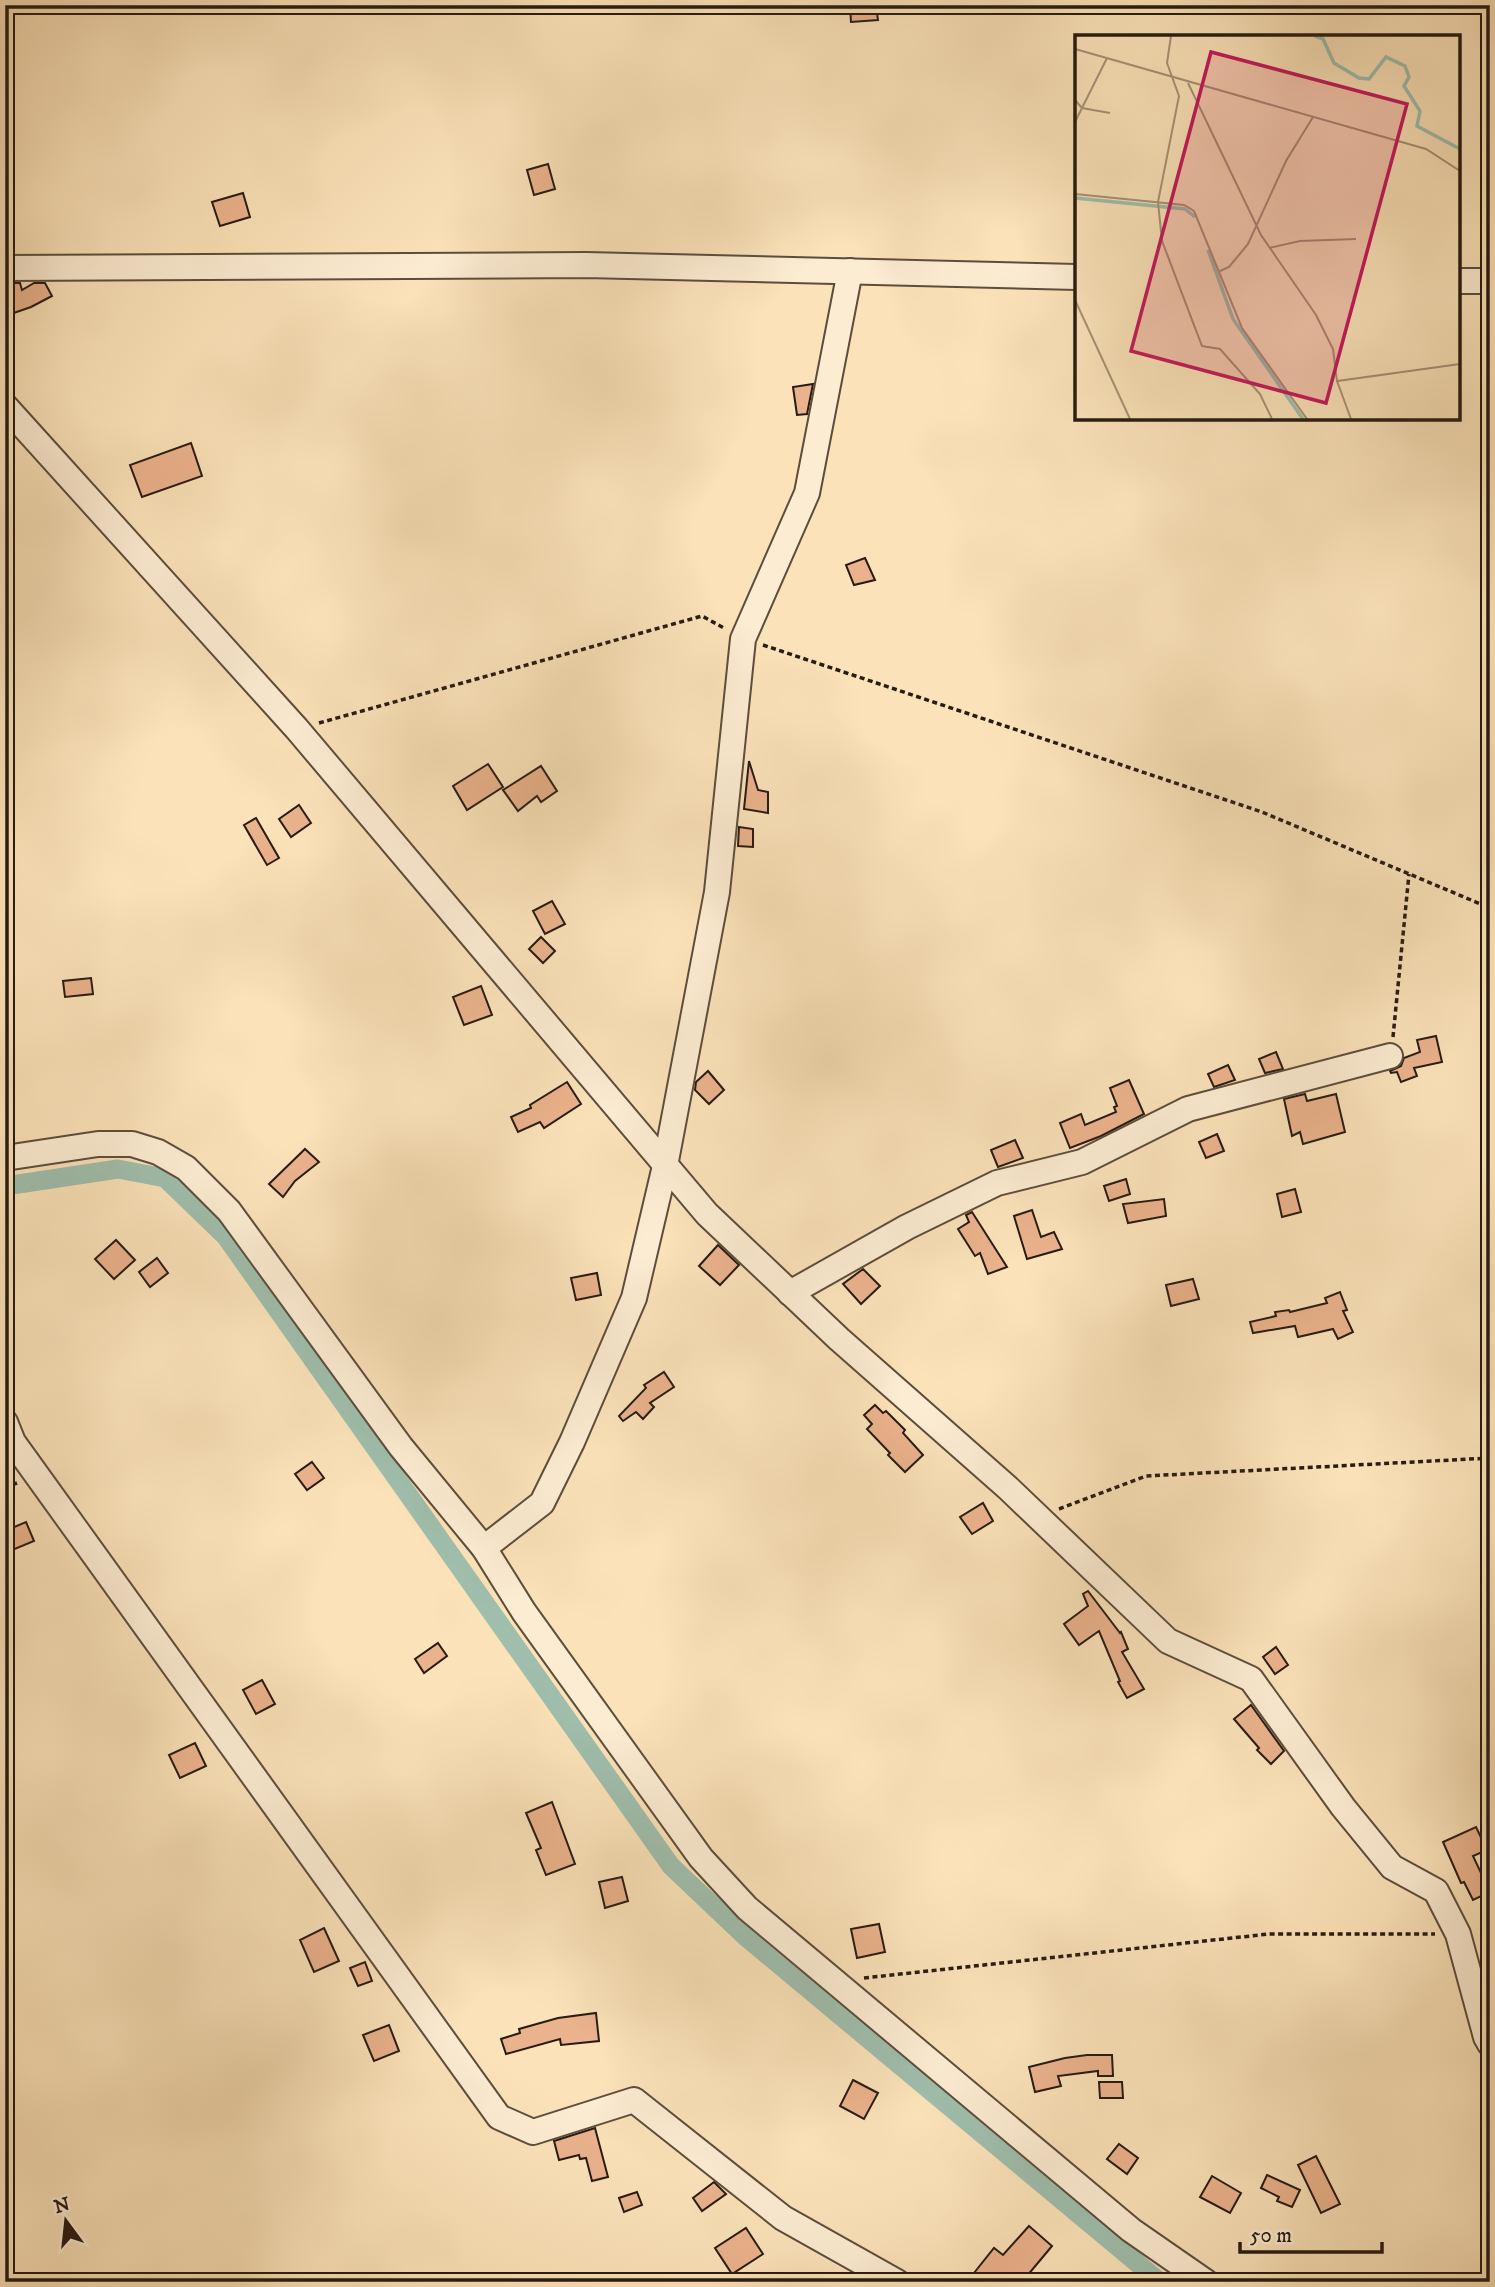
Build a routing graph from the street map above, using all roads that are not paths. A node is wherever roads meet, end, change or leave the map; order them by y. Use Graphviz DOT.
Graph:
graph roads {
  1 [pos="5,268"];
  2 [pos="850,271"];
  3 [pos="1075,277"];
  4 [pos="1460,281"];
  5 [pos="1490,281"];
  6 [pos="5,406"];
  7 [pos="1390,1056"];
  8 [pos="5,1158"];
  9 [pos="665,1166"];
  10 [pos="790,1293"];
  11 [pos="5,1422"];
  12 [pos="484,1548"];
  13 [pos="1490,2044"];
  14 [pos="897,2282"];
  15 [pos="1206,2282"];
  1 -- 2 [label="street"];
  2 -- 3 [label="street"];
  2 -- 9 [label="street"];
  4 -- 5 [label="street"];
  6 -- 9 [label="street"];
  7 -- 10 [label="street"];
  8 -- 12 [label="street"];
  9 -- 10 [label="street"];
  9 -- 12 [label="street"];
  10 -- 13 [label="street"];
  11 -- 14 [label="street"];
  12 -- 15 [label="street"];
}
